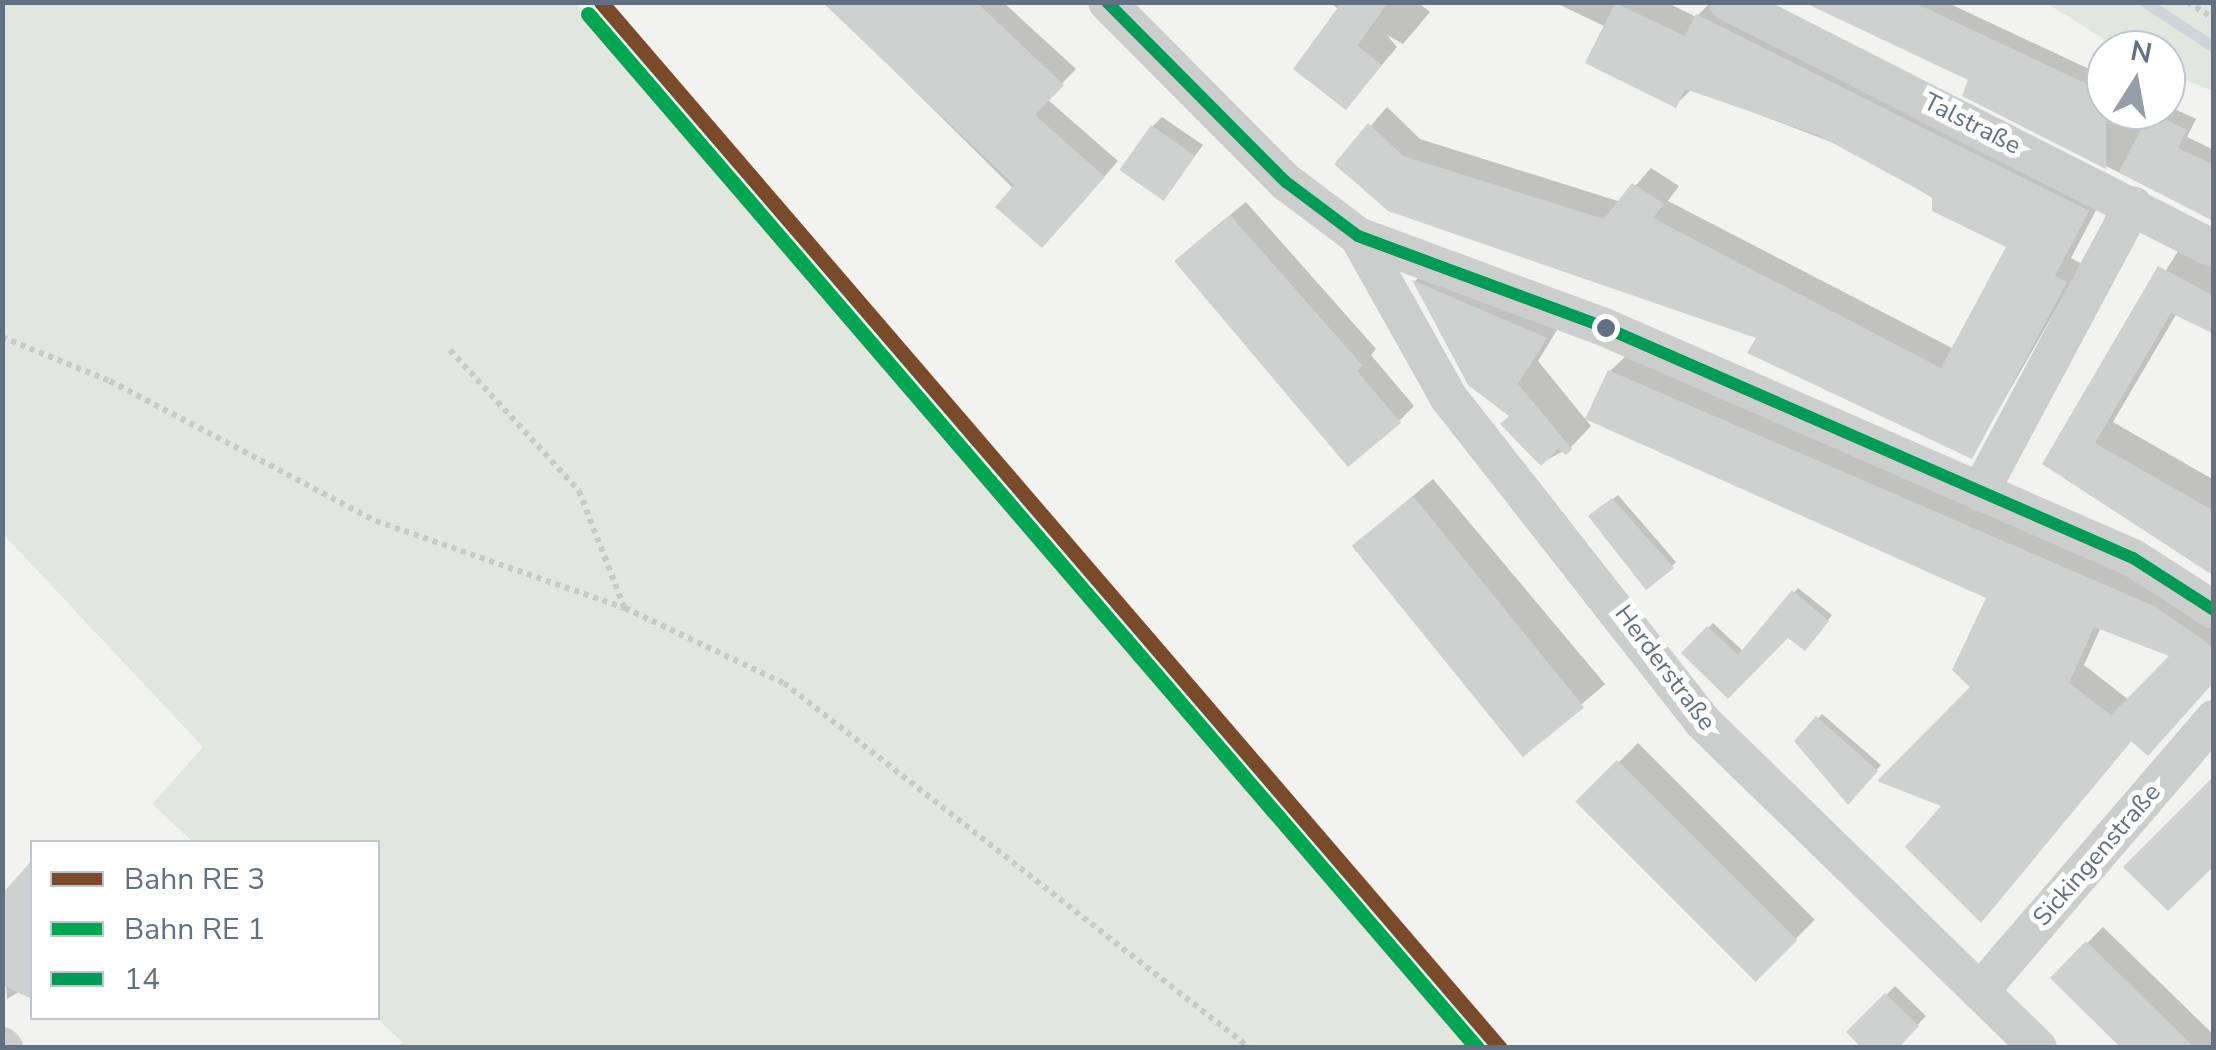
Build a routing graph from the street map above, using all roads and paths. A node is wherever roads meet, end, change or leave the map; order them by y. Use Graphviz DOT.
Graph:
graph roads {
  1 [pos="1107,2"];
  2 [pos="1728,2"];
  3 [pos="2187,2"];
  4 [pos="2214,18"];
  5 [pos="2133,206"];
  6 [pos="1358,236"];
  7 [pos="2214,249"];
  8 [pos="2,336"];
  9 [pos="450,350"];
  10 [pos="1980,492"];
  11 [pos="625,608"];
  12 [pos="2214,610"];
  13 [pos="2214,720"];
  14 [pos="1980,991"];
  15 [pos="1250,1048"];
  16 [pos="2038,1048"];
  1 -- 6 [label="street"];
  2 -- 5 [label="street, Talstraße"];
  3 -- 4 [label="path"];
  5 -- 7 [label="street, Talstraße"];
  5 -- 10 [label="street"];
  6 -- 10 [label="street"];
  6 -- 14 [label="street, Herderstraße"];
  8 -- 11 [label="path"];
  9 -- 11 [label="path"];
  10 -- 12 [label="street"];
  11 -- 15 [label="path"];
  13 -- 14 [label="street, Sickingenstraße"];
  14 -- 16 [label="street, Herderstraße"];
}
